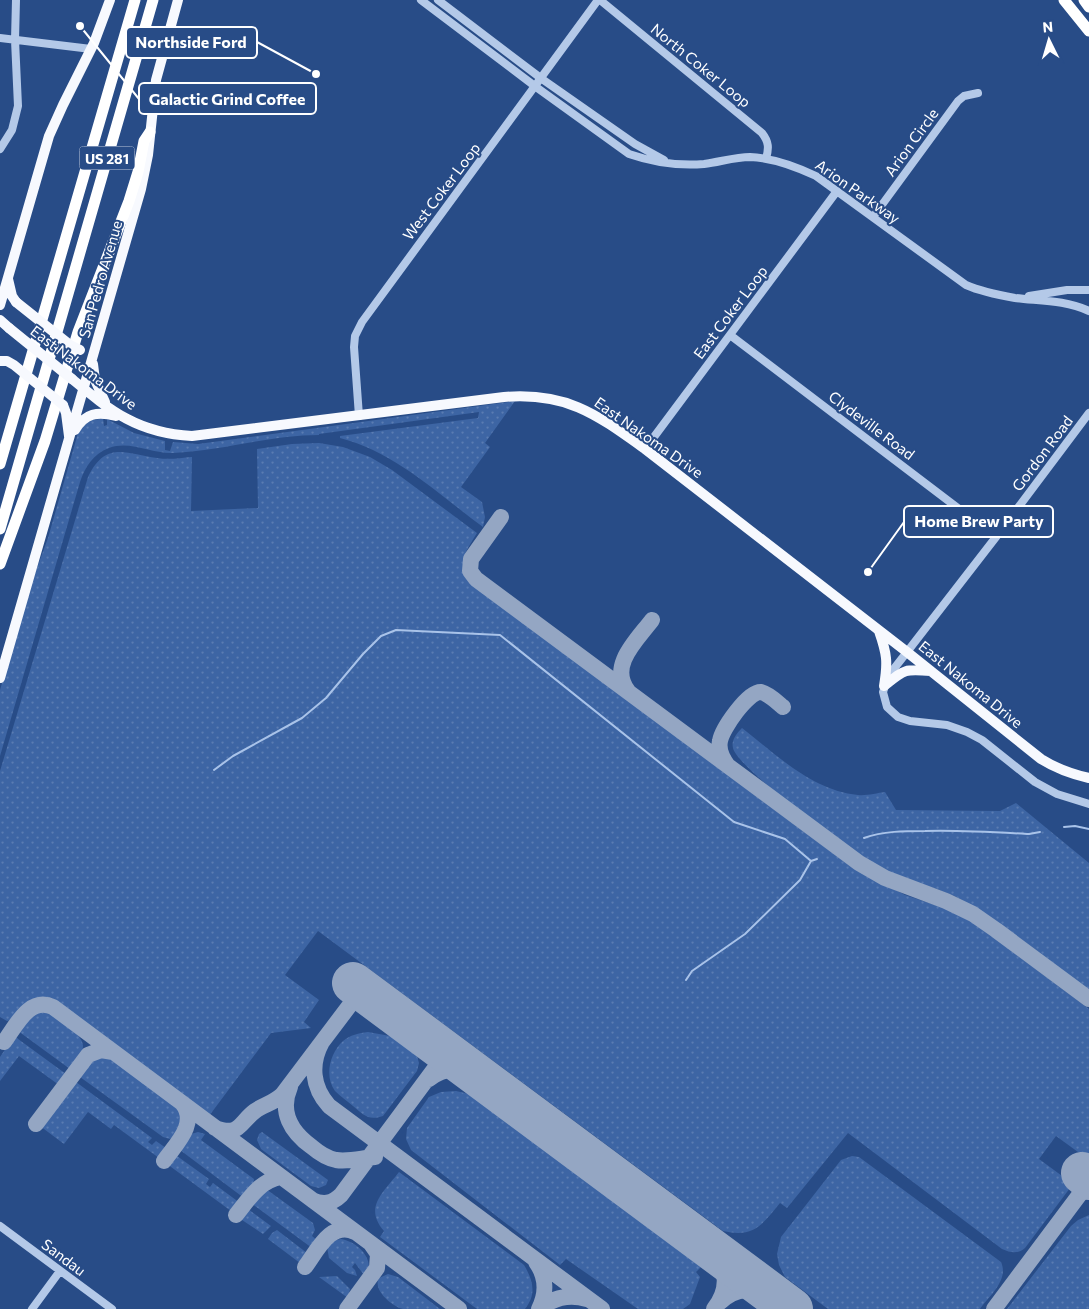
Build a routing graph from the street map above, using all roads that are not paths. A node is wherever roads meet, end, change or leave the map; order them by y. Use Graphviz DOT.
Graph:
graph roads {
  1 [pos="16,0"];
  2 [pos="110,0"];
  3 [pos="134,0"];
  4 [pos="153,0"];
  5 [pos="178,0"];
  6 [pos="423,0"];
  7 [pos="438,0"];
  8 [pos="599,0"];
  9 [pos="1064,0"];
  10 [pos="1084,0"];
  11 [pos="1089,6"];
  12 [pos="1089,31"];
  13 [pos="0,38"];
  14 [pos="15,40"];
  15 [pos="91,49"];
  16 [pos="542,79"];
  17 [pos="536,87"];
  18 [pos="978,93"];
  19 [pos="150,132"];
  20 [pos="0,149"];
  21 [pos="766,158"];
  22 [pos="668,162"];
  23 [pos="837,190"];
  24 [pos="873,217"];
  25 [pos="8,278"];
  26 [pos="0,288"];
  27 [pos="1089,290"];
  28 [pos="1017,298"];
  29 [pos="0,305"];
  30 [pos="1089,311"];
  31 [pos="0,320"];
  32 [pos="730,334"];
  33 [pos="98,340"];
  34 [pos="93,358"];
  35 [pos="0,360"];
  36 [pos="84,389"];
  37 [pos="108,408"];
  38 [pos="1089,413"];
  39 [pos="359,416"];
  40 [pos="123,417"];
  41 [pos="70,439"];
  42 [pos="645,449"];
  43 [pos="0,464"];
  44 [pos="0,529"];
  45 [pos="996,537"];
  46 [pos="0,564"];
  47 [pos="879,630"];
  48 [pos="906,652"];
  49 [pos="931,671"];
  50 [pos="0,678"];
  51 [pos="884,686"];
  52 [pos="1089,778"];
  53 [pos="1089,804"];
  54 [pos="0,1226"];
  55 [pos="60,1271"];
  56 [pos="32,1309"];
  57 [pos="112,1309"];
  1 -- 14 [label="street"];
  2 -- 15 [label="main road"];
  3 -- 43 [label="highway, US 281"];
  4 -- 44 [label="highway, US 281"];
  5 -- 19 [label="main road, San Pedro Avenue"];
  6 -- 17 [label="street, Arion Parkway"];
  7 -- 16 [label="street, Arion Parkway"];
  8 -- 16 [label="street, West Coker Loop"];
  8 -- 21 [label="street, North Coker Loop"];
  9 -- 12 [label="highway"];
  10 -- 11 [label="highway"];
  13 -- 14 [label="street"];
  14 -- 15 [label="street"];
  14 -- 20 [label="street"];
  15 -- 25 [label="main road"];
  16 -- 17 [label="street, West Coker Loop"];
  16 -- 22 [label="street, Arion Parkway"];
  17 -- 22 [label="street, Arion Parkway"];
  17 -- 39 [label="street, West Coker Loop"];
  18 -- 24 [label="street, Arion Circle"];
  19 -- 33 [label="main road, San Pedro Avenue"];
  19 -- 46 [label="highway"];
  21 -- 22 [label="street, Arion Parkway"];
  21 -- 23 [label="street, Arion Parkway"];
  23 -- 24 [label="street, Arion Parkway"];
  23 -- 32 [label="street, East Coker Loop"];
  24 -- 28 [label="street, Arion Parkway"];
  25 -- 26 [label="main road"];
  25 -- 29 [label="main road"];
  25 -- 33 [label="main road, bridge"];
  27 -- 28 [label="street, Arion Parkway"];
  28 -- 30 [label="street, Arion Parkway"];
  31 -- 36 [label="main road, East Nakoma Drive, bridge"];
  32 -- 42 [label="street, East Coker Loop"];
  32 -- 45 [label="street, Clydeville Road"];
  33 -- 34 [label="main road, San Pedro Avenue"];
  34 -- 36 [label="main road, San Pedro Avenue"];
  34 -- 37 [label="main road"];
  35 -- 41 [label="main road, bridge"];
  36 -- 37 [label="main road, East Nakoma Drive"];
  36 -- 41 [label="main road, San Pedro Avenue"];
  37 -- 40 [label="main road, East Nakoma Drive"];
  38 -- 45 [label="street, Gordon Road"];
  39 -- 40 [label="main road, East Nakoma Drive"];
  39 -- 42 [label="main road, East Nakoma Drive"];
  40 -- 41 [label="main road"];
  41 -- 50 [label="main road, San Pedro Avenue"];
  42 -- 47 [label="main road, East Nakoma Drive"];
  45 -- 48 [label="street, Gordon Road"];
  47 -- 48 [label="main road, East Nakoma Drive"];
  47 -- 51 [label="main road"];
  48 -- 49 [label="main road, East Nakoma Drive"];
  48 -- 51 [label="street, Gordon Road"];
  49 -- 51 [label="main road"];
  49 -- 52 [label="main road, East Nakoma Drive"];
  51 -- 53 [label="street"];
  54 -- 55 [label="street, Sandau"];
  55 -- 56 [label="street"];
  55 -- 57 [label="street, Sandau"];
}
